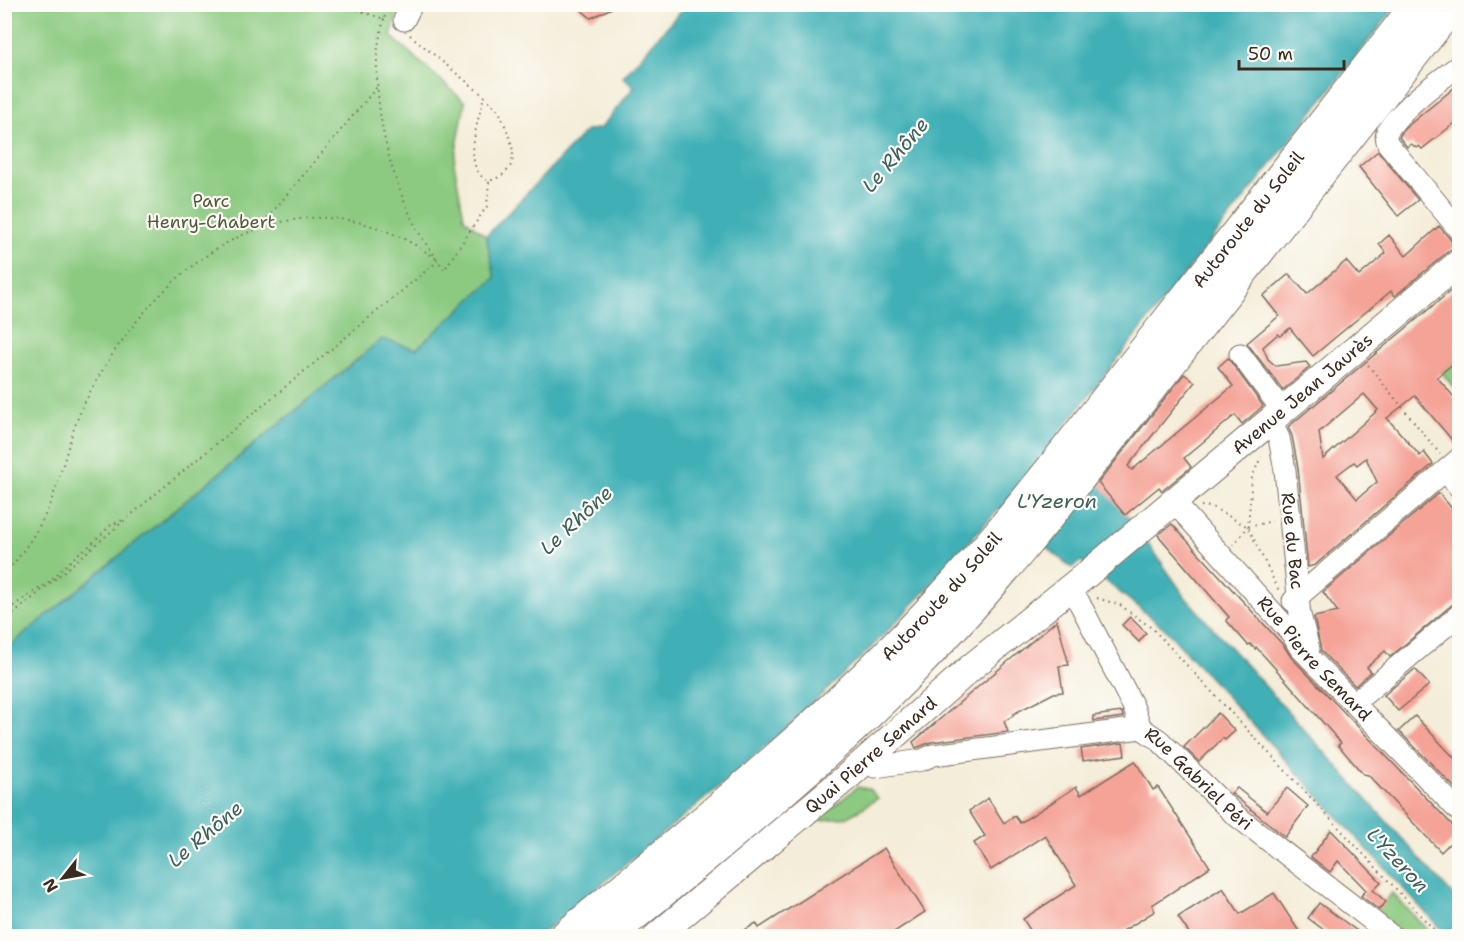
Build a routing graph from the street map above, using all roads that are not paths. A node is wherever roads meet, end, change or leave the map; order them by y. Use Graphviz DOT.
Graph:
graph roads {
  1 [pos="1418,4"];
  2 [pos="1453,4"];
  3 [pos="1460,65"];
  4 [pos="1460,231"];
  5 [pos="1460,262"];
  6 [pos="1240,354"];
  7 [pos="1276,415"];
  8 [pos="1085,449"];
  9 [pos="1453,465"];
  10 [pos="1460,488"];
  11 [pos="1173,501"];
  12 [pos="1141,528"];
  13 [pos="1017,533"];
  14 [pos="1081,586"];
  15 [pos="1282,598"];
  16 [pos="1460,614"];
  17 [pos="1315,664"];
  18 [pos="1354,703"];
  19 [pos="1142,728"];
  20 [pos="868,759"];
  21 [pos="1460,812"];
  22 [pos="566,936"];
  23 [pos="608,936"];
  24 [pos="657,936"];
  25 [pos="1392,936"];
  1 -- 8 [label="highway, Autoroute du Soleil"];
  2 -- 8 [label="highway, Autoroute du Soleil"];
  3 -- 4 [label="street"];
  5 -- 7 [label="main road, Avenue Jean Jaurès"];
  6 -- 7 [label="street, Rue du Bac"];
  7 -- 11 [label="main road, Avenue Jean Jaurès"];
  7 -- 15 [label="street, Rue du Bac"];
  8 -- 13 [label="highway, Autoroute du Soleil"];
  9 -- 10 [label="street"];
  9 -- 15 [label="street"];
  11 -- 12 [label="main road, Avenue Jean Jaurès"];
  11 -- 15 [label="street, Rue Pierre Semard"];
  12 -- 14 [label="main road, Quai Pierre Semard"];
  13 -- 22 [label="highway, Autoroute du Soleil"];
  13 -- 23 [label="highway, Autoroute du Soleil"];
  14 -- 19 [label="street"];
  14 -- 20 [label="main road, Quai Pierre Semard"];
  15 -- 17 [label="street, Rue Pierre Semard"];
  15 -- 17 [label="street, Rue du Bac"];
  16 -- 18 [label="street"];
  17 -- 18 [label="street, Rue Pierre Semard"];
  18 -- 21 [label="street, Rue Pierre Semard"];
  19 -- 20 [label="street, Rue Gabriel Péri"];
  19 -- 25 [label="street, Rue Gabriel Péri"];
  20 -- 24 [label="main road, Quai Pierre Semard"];
}
